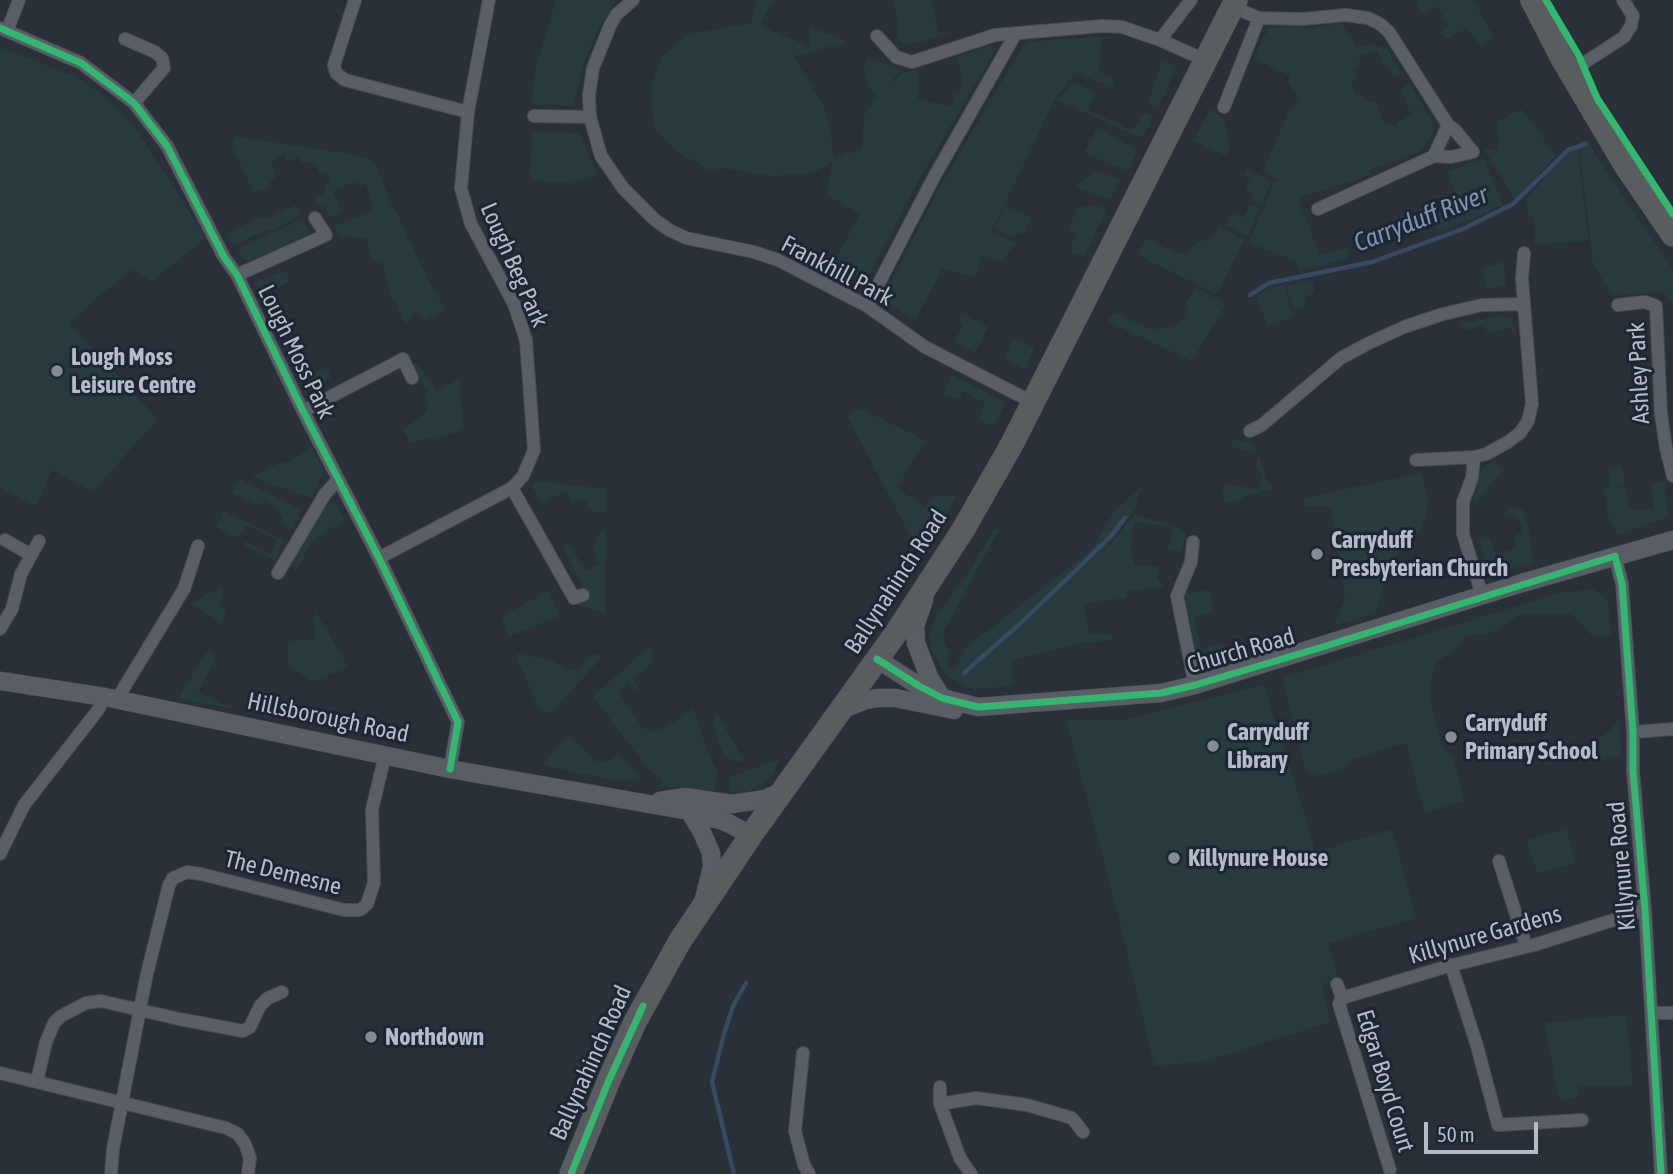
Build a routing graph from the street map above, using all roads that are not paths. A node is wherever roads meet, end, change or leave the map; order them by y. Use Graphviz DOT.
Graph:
graph roads {
  1 [pos="19,0"];
  2 [pos="355,0"];
  3 [pos="489,0"];
  4 [pos="634,0"];
  5 [pos="1191,0"];
  6 [pos="1532,0"];
  7 [pos="1623,0"];
  8 [pos="1234,3"];
  9 [pos="1259,18"];
  10 [pos="4,29"];
  11 [pos="1016,33"];
  12 [pos="877,36"];
  13 [pos="125,39"];
  14 [pos="1160,40"];
  15 [pos="1205,60"];
  16 [pos="1570,72"];
  17 [pos="134,103"];
  18 [pos="1224,107"];
  19 [pos="468,112"];
  20 [pos="534,116"];
  21 [pos="590,117"];
  22 [pos="1448,125"];
  23 [pos="1434,156"];
  24 [pos="1318,209"];
  25 [pos="314,218"];
  26 [pos="1673,235"];
  27 [pos="1524,253"];
  28 [pos="237,275"];
  29 [pos="1523,304"];
  30 [pos="1618,304"];
  31 [pos="867,306"];
  32 [pos="412,378"];
  33 [pos="1032,402"];
  34 [pos="303,411"];
  35 [pos="1250,431"];
  36 [pos="1474,457"];
  37 [pos="1416,460"];
  38 [pos="1673,476"];
  39 [pos="340,482"];
  40 [pos="512,488"];
  41 [pos="5,540"];
  42 [pos="1673,540"];
  43 [pos="39,541"];
  44 [pos="1193,542"];
  45 [pos="198,546"];
  46 [pos="31,555"];
  47 [pos="1615,556"];
  48 [pos="379,558"];
  49 [pos="278,573"];
  50 [pos="930,584"];
  51 [pos="1482,596"];
  52 [pos="573,599"];
  53 [pos="0,629"];
  54 [pos="877,659"];
  55 [pos="0,681"];
  56 [pos="1195,685"];
  57 [pos="111,698"];
  58 [pos="942,698"];
  59 [pos="978,707"];
  60 [pos="841,710"];
  61 [pos="1673,729"];
  62 [pos="1633,733"];
  63 [pos="385,755"];
  64 [pos="450,769"];
  65 [pos="785,790"];
  66 [pos="646,803"];
  67 [pos="689,811"];
  68 [pos="751,835"];
  69 [pos="1,851"];
  70 [pos="1499,861"];
  71 [pos="703,905"];
  72 [pos="1645,910"];
  73 [pos="1526,946"];
  74 [pos="1451,965"];
  75 [pos="1337,984"];
  76 [pos="282,992"];
  77 [pos="1340,1001"];
  78 [pos="141,1010"];
  79 [pos="1652,1013"];
  80 [pos="1673,1013"];
  81 [pos="803,1053"];
  82 [pos="0,1073"];
  83 [pos="37,1081"];
  84 [pos="940,1087"];
  85 [pos="122,1102"];
  86 [pos="940,1104"];
  87 [pos="1582,1120"];
  88 [pos="1083,1132"];
  89 [pos="1390,1170"];
  90 [pos="111,1174"];
  91 [pos="248,1174"];
  92 [pos="571,1174"];
  93 [pos="809,1174"];
  94 [pos="971,1174"];
  95 [pos="1661,1174"];
  1 -- 10 [label="street"];
  2 -- 19 [label="street"];
  3 -- 19 [label="street, Lough Beg Park"];
  4 -- 21 [label="street, Frankhill Park"];
  5 -- 14 [label="street"];
  6 -- 16 [label="highway"];
  7 -- 16 [label="street"];
  8 -- 9 [label="street"];
  8 -- 15 [label="highway, Ballynahinch Road"];
  9 -- 18 [label="street"];
  9 -- 22 [label="street"];
  10 -- 17 [label="street, Lough Moss Park"];
  11 -- 12 [label="street"];
  11 -- 14 [label="street"];
  11 -- 31 [label="street"];
  13 -- 17 [label="street"];
  14 -- 15 [label="street"];
  15 -- 33 [label="highway, Ballynahinch Road"];
  16 -- 26 [label="highway"];
  17 -- 28 [label="street, Lough Moss Park"];
  19 -- 40 [label="street, Lough Beg Park"];
  20 -- 21 [label="street"];
  21 -- 31 [label="street, Frankhill Park"];
  22 -- 23 [label="street"];
  22 -- 23 [label="street"];
  23 -- 24 [label="street"];
  25 -- 28 [label="street"];
  27 -- 29 [label="street"];
  28 -- 34 [label="street, Lough Moss Park"];
  29 -- 35 [label="street"];
  29 -- 36 [label="street"];
  30 -- 38 [label="street, Ashley Park"];
  31 -- 33 [label="street, Frankhill Park"];
  32 -- 34 [label="street"];
  33 -- 50 [label="highway, Ballynahinch Road"];
  34 -- 39 [label="street, Lough Moss Park"];
  36 -- 37 [label="street"];
  36 -- 51 [label="street"];
  39 -- 48 [label="street, Lough Moss Park"];
  39 -- 49 [label="street"];
  40 -- 48 [label="street"];
  40 -- 52 [label="street"];
  41 -- 46 [label="street"];
  42 -- 47 [label="main road, Church Road"];
  43 -- 46 [label="street"];
  44 -- 56 [label="street"];
  45 -- 57 [label="street"];
  46 -- 53 [label="street"];
  47 -- 51 [label="main road, Church Road"];
  47 -- 62 [label="street, Killynure Road"];
  48 -- 64 [label="street, Lough Moss Park"];
  50 -- 54 [label="highway, Ballynahinch Road"];
  50 -- 58 [label="main road"];
  51 -- 56 [label="main road, Church Road"];
  54 -- 58 [label="main road, Church Road"];
  54 -- 60 [label="highway, Ballynahinch Road"];
  55 -- 57 [label="main road, Hillsborough Road"];
  56 -- 59 [label="main road, Church Road"];
  57 -- 63 [label="main road, Hillsborough Road"];
  57 -- 69 [label="street"];
  58 -- 59 [label="main road, Church Road"];
  59 -- 60 [label="main road"];
  60 -- 65 [label="highway, Ballynahinch Road"];
  61 -- 62 [label="street"];
  62 -- 72 [label="street, Killynure Road"];
  63 -- 64 [label="main road, Hillsborough Road"];
  63 -- 78 [label="street, The Demesne"];
  64 -- 66 [label="main road, Hillsborough Road"];
  65 -- 66 [label="main road, Hillsborough Road"];
  65 -- 68 [label="highway, Ballynahinch Road"];
  66 -- 67 [label="main road, Hillsborough Road"];
  67 -- 68 [label="main road, Hillsborough Road"];
  67 -- 71 [label="main road"];
  68 -- 71 [label="highway, Ballynahinch Road"];
  70 -- 73 [label="street"];
  71 -- 92 [label="highway, Ballynahinch Road"];
  72 -- 73 [label="street, Killynure Gardens"];
  72 -- 79 [label="street, Killynure Road"];
  73 -- 74 [label="street, Killynure Gardens"];
  74 -- 77 [label="street, Killynure Gardens"];
  74 -- 87 [label="street"];
  75 -- 77 [label="street, Edgar Boyd Court"];
  76 -- 78 [label="street"];
  77 -- 89 [label="street, Edgar Boyd Court"];
  78 -- 83 [label="street"];
  78 -- 85 [label="street, The Demesne"];
  79 -- 80 [label="street"];
  79 -- 95 [label="street, Killynure Road"];
  81 -- 93 [label="street"];
  82 -- 83 [label="street"];
  83 -- 85 [label="street"];
  84 -- 86 [label="street"];
  85 -- 90 [label="street, The Demesne"];
  85 -- 91 [label="street"];
  86 -- 88 [label="street"];
  86 -- 94 [label="street"];
}
